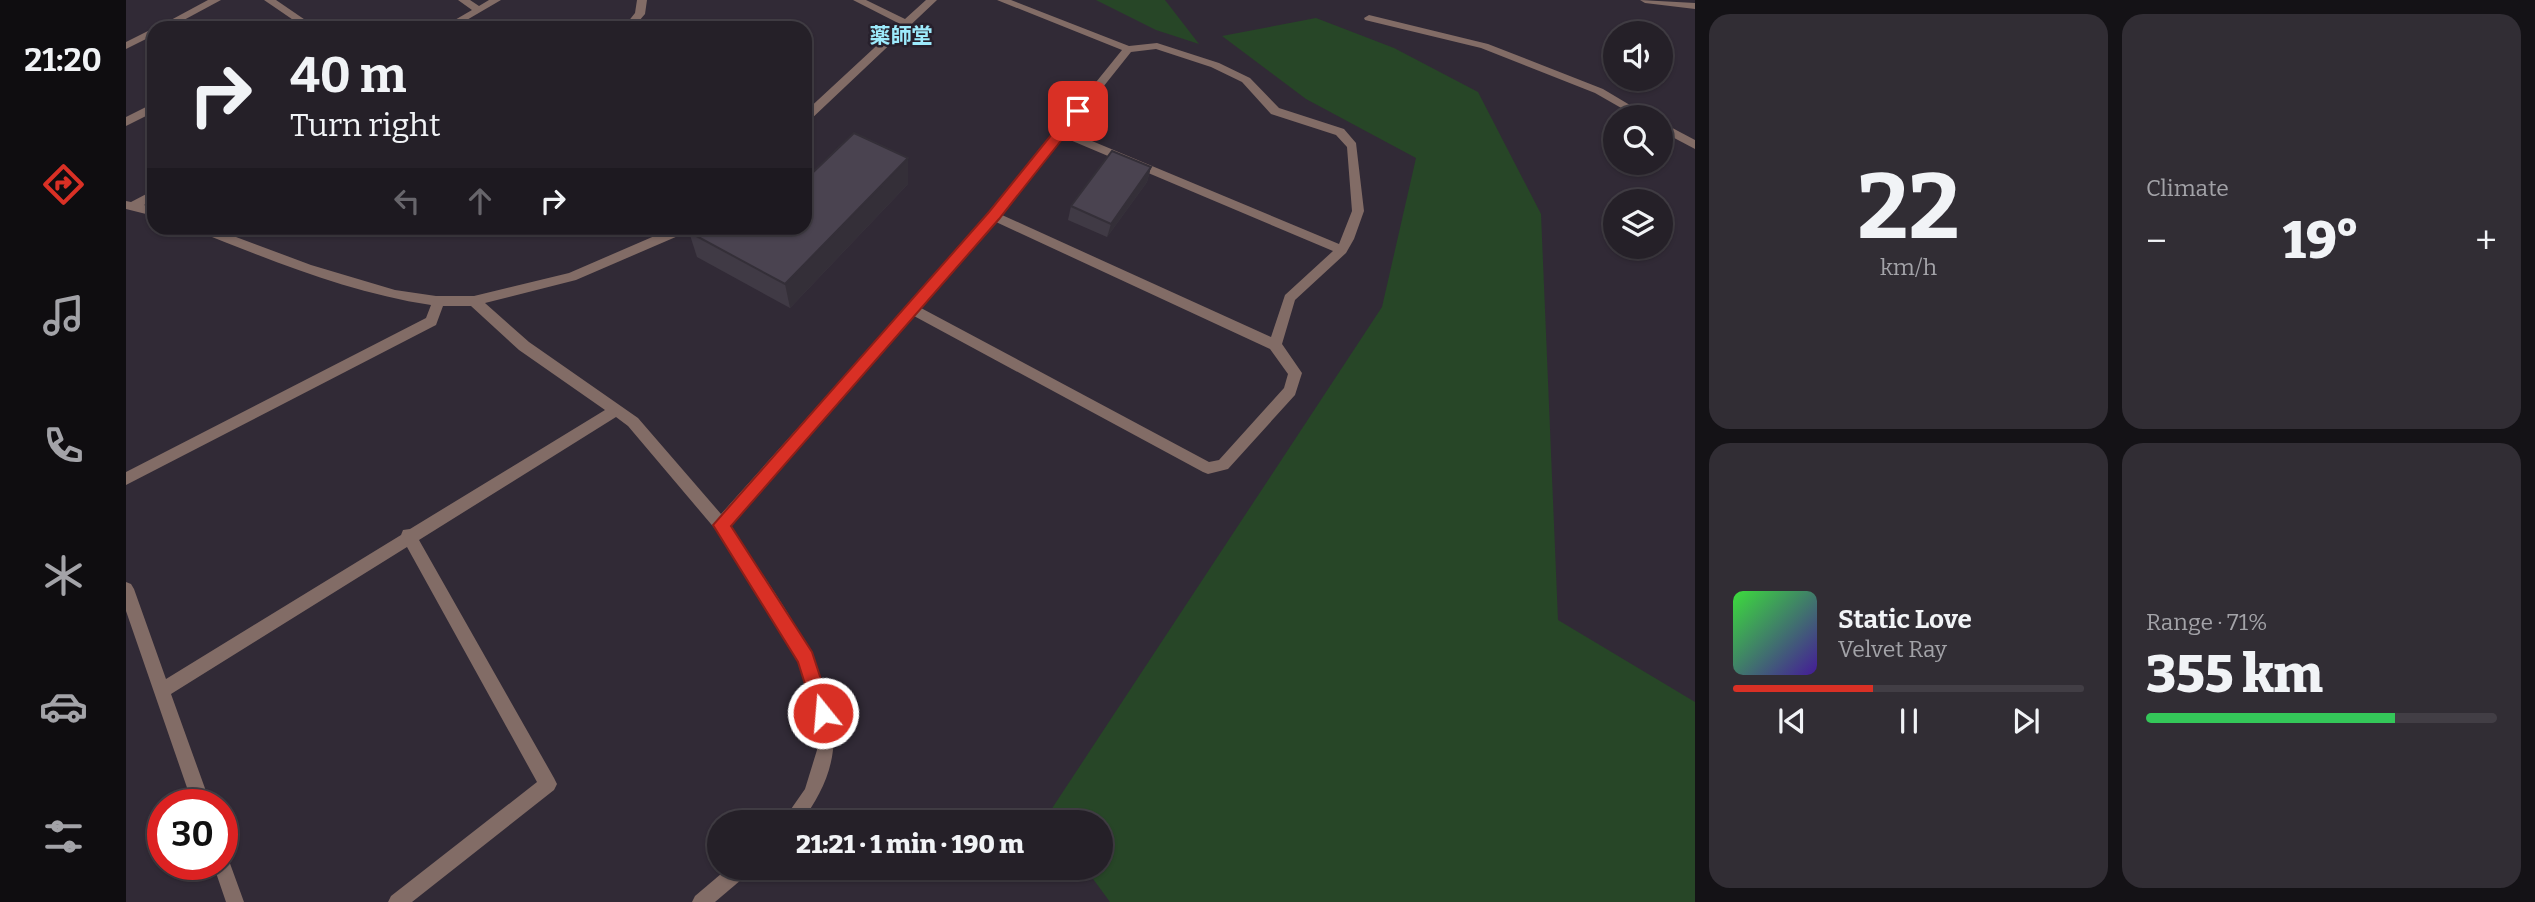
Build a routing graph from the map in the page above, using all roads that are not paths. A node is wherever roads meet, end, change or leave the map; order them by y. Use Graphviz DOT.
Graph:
graph roads {
  1 [pos="216,0"];
  2 [pos="269,0"];
  3 [pos="463,0"];
  4 [pos="496,0"];
  5 [pos="642,0"];
  6 [pos="858,0"];
  7 [pos="932,0"];
  8 [pos="1002,0"];
  9 [pos="1644,0"];
  10 [pos="1695,6"];
  11 [pos="479,10"];
  12 [pos="1369,18"];
  13 [pos="175,21"];
  14 [pos="299,21"];
  15 [pos="459,21"];
  16 [pos="634,21"];
  17 [pos="907,24"];
  18 [pos="147,35"];
  19 [pos="126,46"];
  20 [pos="1128,49"];
  21 [pos="1624,105"];
  22 [pos="147,111"];
  23 [pos="812,112"];
  24 [pos="126,122"];
  25 [pos="1061,132"];
  26 [pos="1673,133"];
  27 [pos="1695,145"];
  28 [pos="147,197"];
  29 [pos="130,205"];
  30 [pos="147,210"];
  31 [pos="994,216"];
  32 [pos="219,235"];
  33 [pos="669,235"];
  34 [pos="1342,250"];
  35 [pos="439,301"];
  36 [pos="474,301"];
  37 [pos="912,309"];
  38 [pos="1275,345"];
  39 [pos="615,410"];
  40 [pos="126,479"];
  41 [pos="721,525"];
  42 [pos="408,536"];
  43 [pos="126,589"];
  44 [pos="163,690"];
  45 [pos="197,789"];
  46 [pos="800,810"];
  47 [pos="227,880"];
  48 [pos="728,880"];
  49 [pos="234,902"];
  50 [pos="397,902"];
  51 [pos="701,902"];
  1 -- 13 [label="street"];
  2 -- 14 [label="street"];
  3 -- 11 [label="street"];
  4 -- 11 [label="street"];
  5 -- 16 [label="street"];
  6 -- 17 [label="street"];
  7 -- 17 [label="street"];
  8 -- 20 [label="street"];
  9 -- 10 [label="street"];
  11 -- 15 [label="street"];
  12 -- 21 [label="street"];
  17 -- 23 [label="street"];
  18 -- 19 [label="street"];
  20 -- 25 [label="street"];
  20 -- 34 [label="street"];
  22 -- 24 [label="street"];
  25 -- 31 [label="street"];
  25 -- 34 [label="street"];
  26 -- 27 [label="street"];
  28 -- 29 [label="street"];
  29 -- 30 [label="street"];
  31 -- 37 [label="street"];
  31 -- 38 [label="street"];
  32 -- 35 [label="street"];
  33 -- 36 [label="street"];
  34 -- 38 [label="street"];
  35 -- 36 [label="street"];
  35 -- 40 [label="street"];
  36 -- 39 [label="street"];
  37 -- 38 [label="street"];
  37 -- 41 [label="street"];
  39 -- 41 [label="street"];
  39 -- 42 [label="street"];
  41 -- 46 [label="street"];
  42 -- 44 [label="street"];
  42 -- 50 [label="street"];
  43 -- 44 [label="street"];
  44 -- 45 [label="street"];
  47 -- 49 [label="street"];
  48 -- 51 [label="street"];
}
